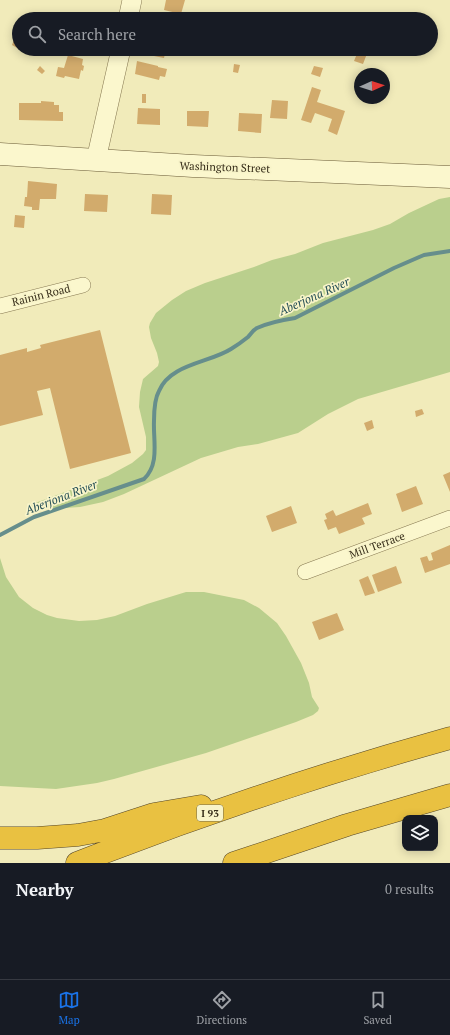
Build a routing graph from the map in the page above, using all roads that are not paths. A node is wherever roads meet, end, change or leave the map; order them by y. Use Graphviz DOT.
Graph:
graph roads {
  1 [pos="132,0"];
  2 [pos="129,12"];
  3 [pos="119,56"];
  4 [pos="0,154"];
  5 [pos="96,160"];
  6 [pos="450,177"];
  7 [pos="83,285"];
  8 [pos="0,306"];
  9 [pos="450,518"];
  10 [pos="305,572"];
  11 [pos="450,738"];
  12 [pos="450,795"];
  13 [pos="260,796"];
  14 [pos="0,838"];
  15 [pos="242,861"];
  16 [pos="78,863"];
  1 -- 2 [label="street"];
  3 -- 5 [label="street"];
  4 -- 5 [label="main road, Washington Street"];
  5 -- 6 [label="main road, Washington Street"];
  7 -- 8 [label="street, Rainin Road"];
  9 -- 10 [label="street, Mill Terrace"];
  11 -- 13 [label="highway, I 93"];
  12 -- 15 [label="highway"];
  13 -- 14 [label="highway"];
  13 -- 16 [label="highway, I 93"];
}
